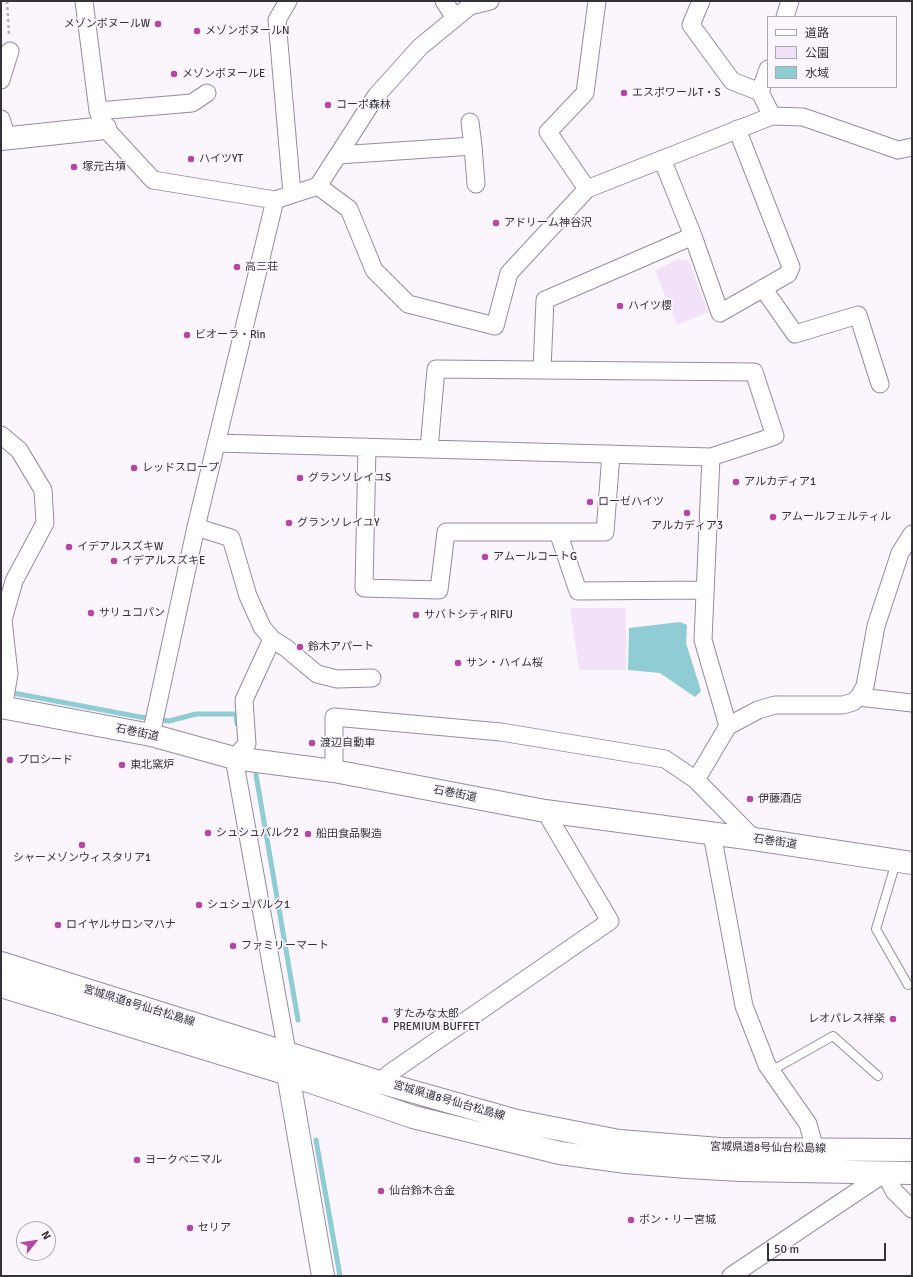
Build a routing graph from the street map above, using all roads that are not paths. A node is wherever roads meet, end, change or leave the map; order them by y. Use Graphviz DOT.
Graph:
graph roads {
  1 [pos="84,1"];
  2 [pos="288,1"];
  3 [pos="444,1"];
  4 [pos="490,1"];
  5 [pos="597,1"];
  6 [pos="701,1"];
  7 [pos="790,1"];
  8 [pos="785,16"];
  9 [pos="455,18"];
  10 [pos="10,51"];
  11 [pos="767,72"];
  12 [pos="1,80"];
  13 [pos="760,92"];
  14 [pos="207,93"];
  15 [pos="772,116"];
  16 [pos="101,119"];
  17 [pos="470,122"];
  18 [pos="737,129"];
  19 [pos="3,132"];
  20 [pos="473,146"];
  21 [pos="912,147"];
  22 [pos="338,155"];
  23 [pos="662,159"];
  24 [pos="476,184"];
  25 [pos="318,186"];
  26 [pos="587,188"];
  27 [pos="292,194"];
  28 [pos="275,200"];
  29 [pos="693,236"];
  30 [pos="762,288"];
  31 [pos="542,370"];
  32 [pos="880,384"];
  33 [pos="1,435"];
  34 [pos="216,443"];
  35 [pos="367,447"];
  36 [pos="429,449"];
  37 [pos="611,454"];
  38 [pos="711,457"];
  39 [pos="196,527"];
  40 [pos="558,532"];
  41 [pos="912,534"];
  42 [pos="705,590"];
  43 [pos="272,639"];
  44 [pos="372,678"];
  45 [pos="859,697"];
  46 [pos="912,703"];
  47 [pos="3,707"];
  48 [pos="728,726"];
  49 [pos="152,732"];
  50 [pos="234,758"];
  51 [pos="334,771"];
  52 [pos="696,780"];
  53 [pos="545,811"];
  54 [pos="712,834"];
  55 [pos="754,839"];
  56 [pos="904,862"];
  57 [pos="1,963"];
  58 [pos="908,985"];
  59 [pos="1,986"];
  60 [pos="287,1052"];
  61 [pos="771,1071"];
  62 [pos="288,1074"];
  63 [pos="878,1076"];
  64 [pos="379,1082"];
  65 [pos="815,1149"];
  66 [pos="912,1150"];
  67 [pos="885,1173"];
  68 [pos="912,1173"];
  69 [pos="912,1209"];
  70 [pos="323,1276"];
  71 [pos="731,1276"];
  1 -- 16 [label="street"];
  2 -- 27 [label="street"];
  3 -- 9 [label="street"];
  4 -- 9 [label="street"];
  5 -- 26 [label="street"];
  6 -- 13 [label="street"];
  7 -- 8 [label="street"];
  9 -- 22 [label="street"];
  10 -- 12 [label="street"];
  11 -- 13 [label="street"];
  13 -- 15 [label="street"];
  14 -- 16 [label="street"];
  15 -- 18 [label="street"];
  15 -- 21 [label="street"];
  16 -- 19 [label="main road"];
  16 -- 28 [label="street"];
  17 -- 20 [label="street"];
  18 -- 23 [label="street"];
  18 -- 30 [label="street"];
  20 -- 22 [label="street"];
  20 -- 24 [label="street"];
  22 -- 25 [label="street"];
  23 -- 26 [label="street"];
  23 -- 29 [label="street"];
  25 -- 26 [label="street"];
  25 -- 27 [label="street"];
  27 -- 28 [label="street"];
  28 -- 34 [label="street"];
  29 -- 30 [label="street"];
  29 -- 31 [label="street"];
  30 -- 32 [label="street"];
  31 -- 36 [label="street"];
  31 -- 38 [label="street"];
  33 -- 47 [label="street"];
  34 -- 35 [label="street"];
  34 -- 39 [label="street"];
  35 -- 36 [label="street"];
  35 -- 40 [label="street"];
  36 -- 37 [label="street"];
  37 -- 38 [label="street"];
  37 -- 40 [label="street"];
  38 -- 42 [label="street"];
  39 -- 43 [label="street"];
  39 -- 49 [label="street"];
  40 -- 42 [label="street"];
  41 -- 45 [label="street"];
  42 -- 48 [label="street"];
  43 -- 44 [label="street"];
  43 -- 50 [label="street"];
  45 -- 46 [label="street"];
  45 -- 48 [label="street"];
  47 -- 49 [label="main road, 石巻街道"];
  48 -- 52 [label="street"];
  49 -- 50 [label="main road, 石巻街道"];
  50 -- 51 [label="main road, 石巻街道"];
  50 -- 60 [label="street"];
  51 -- 52 [label="street"];
  51 -- 53 [label="main road, 石巻街道"];
  52 -- 55 [label="street"];
  53 -- 54 [label="main road, 石巻街道"];
  53 -- 64 [label="street"];
  54 -- 55 [label="main road, 石巻街道"];
  54 -- 61 [label="street"];
  55 -- 56 [label="main road, 石巻街道"];
  56 -- 58 [label="lane"];
  57 -- 60 [label="main road, 宮城県道8号仙台松島線"];
  59 -- 62 [label="main road, 宮城県道8号仙台松島線"];
  60 -- 62 [label="main road"];
  60 -- 64 [label="main road, 宮城県道8号仙台松島線"];
  61 -- 63 [label="lane"];
  61 -- 65 [label="street"];
  62 -- 67 [label="main road, 宮城県道8号仙台松島線"];
  62 -- 70 [label="main road"];
  64 -- 65 [label="main road, 宮城県道8号仙台松島線"];
  65 -- 66 [label="main road, 宮城県道8号仙台松島線"];
  67 -- 68 [label="main road, 宮城県道8号仙台松島線"];
  67 -- 69 [label="street"];
  67 -- 71 [label="street"];
}
